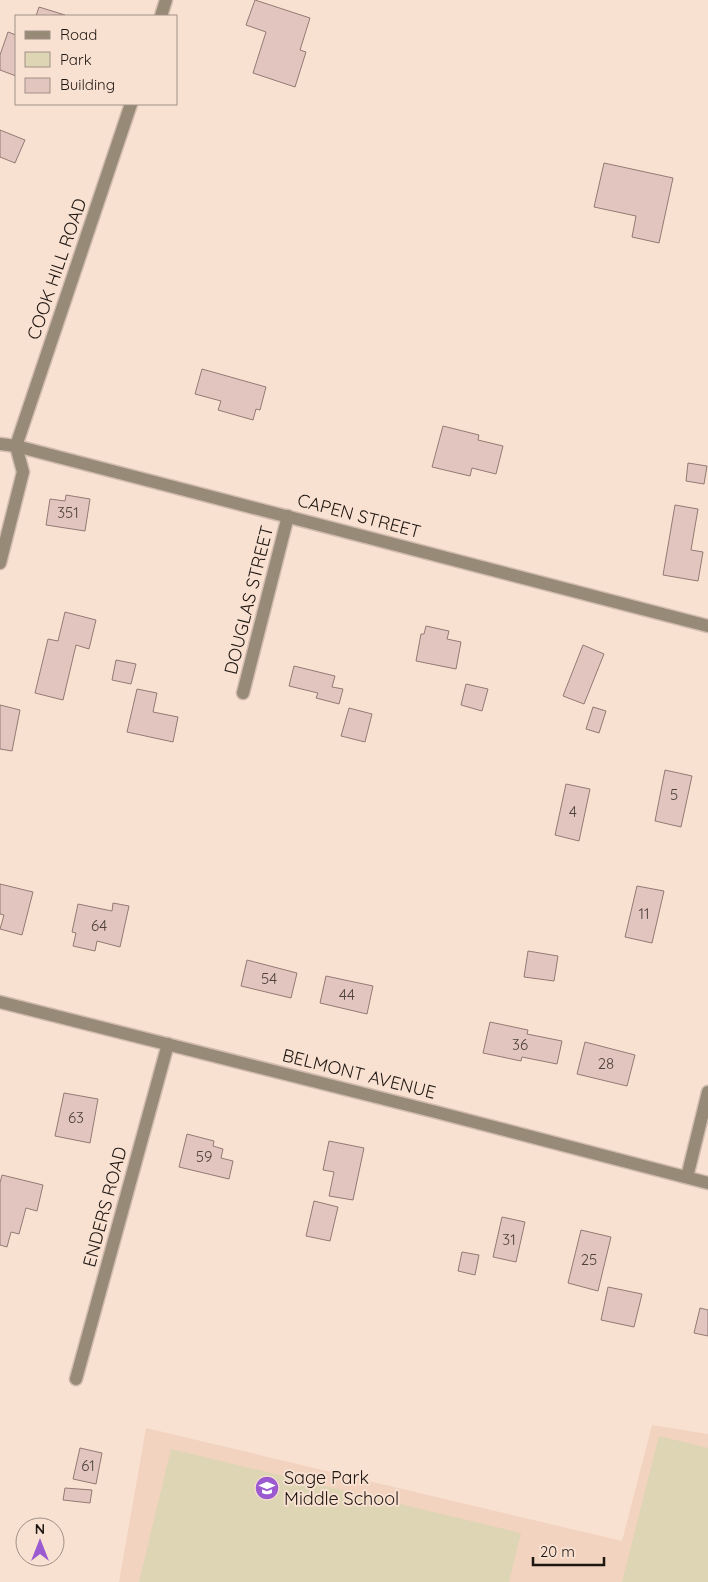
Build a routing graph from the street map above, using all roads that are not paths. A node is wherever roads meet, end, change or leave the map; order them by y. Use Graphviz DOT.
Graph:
graph roads {
  1 [pos="166,0"];
  2 [pos="161,15"];
  3 [pos="131,105"];
  4 [pos="0,444"];
  5 [pos="16,446"];
  6 [pos="288,516"];
  7 [pos="0,562"];
  8 [pos="708,626"];
  9 [pos="243,692"];
  10 [pos="0,1002"];
  11 [pos="168,1044"];
  12 [pos="708,1092"];
  13 [pos="687,1177"];
  14 [pos="708,1183"];
  15 [pos="76,1379"];
  1 -- 2 [label="street"];
  3 -- 5 [label="street, COOK HILL ROAD"];
  4 -- 5 [label="street, CAPEN STREET"];
  5 -- 6 [label="street, CAPEN STREET"];
  5 -- 7 [label="street"];
  6 -- 8 [label="street, CAPEN STREET"];
  6 -- 9 [label="street, DOUGLAS STREET"];
  10 -- 11 [label="street, BELMONT AVENUE"];
  11 -- 13 [label="street, BELMONT AVENUE"];
  11 -- 15 [label="street, ENDERS ROAD"];
  12 -- 13 [label="street"];
  13 -- 14 [label="street, BELMONT AVENUE"];
}
